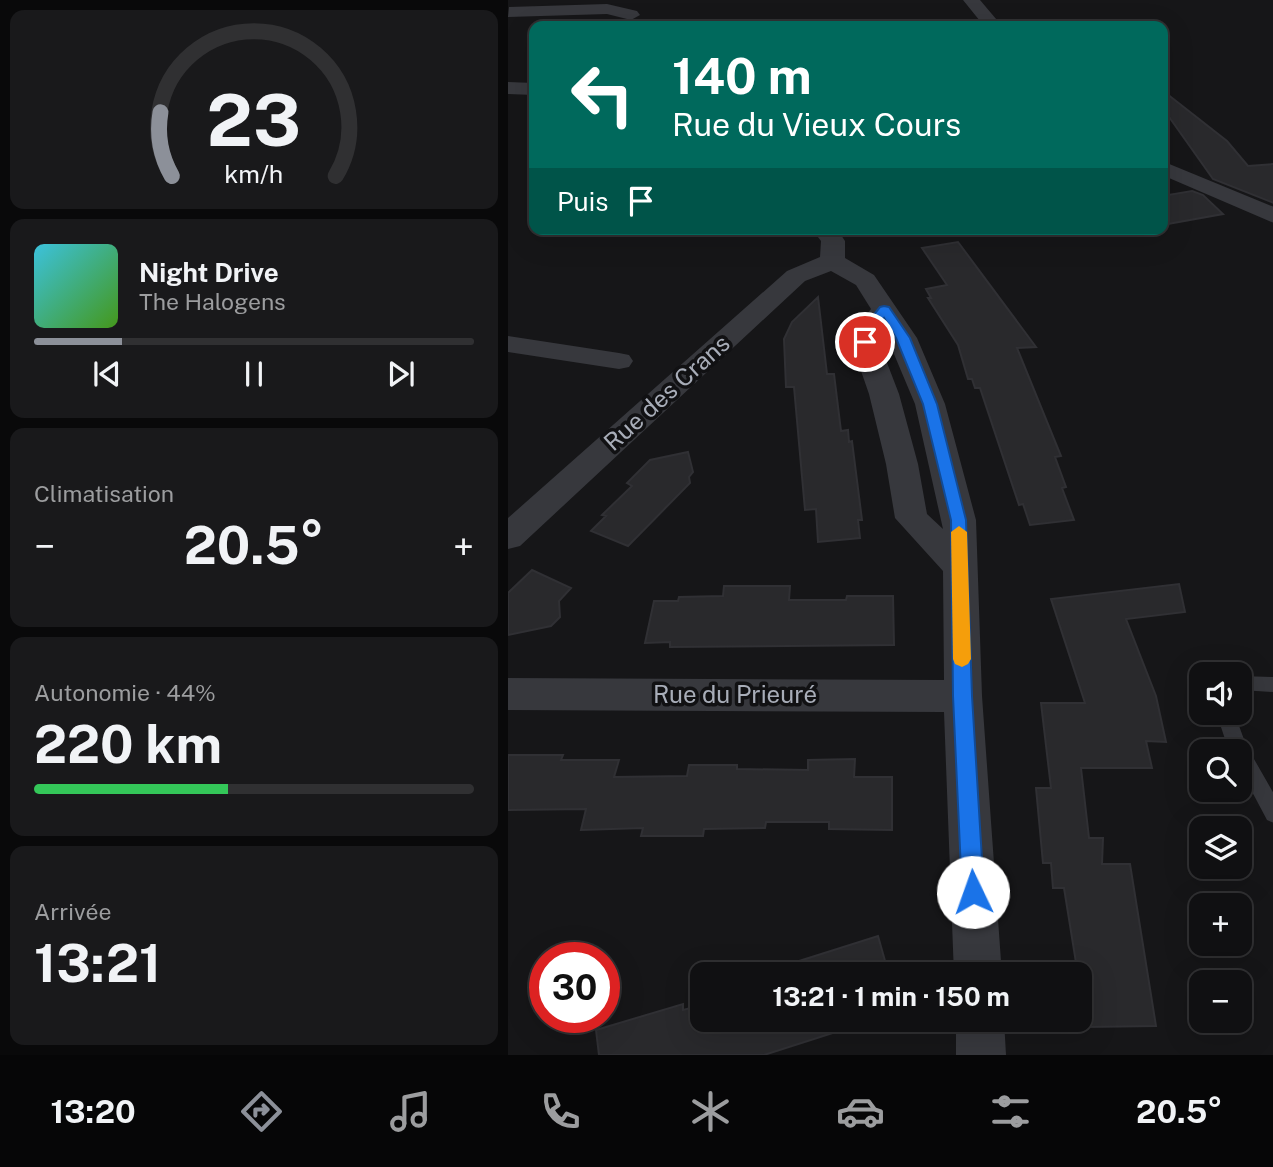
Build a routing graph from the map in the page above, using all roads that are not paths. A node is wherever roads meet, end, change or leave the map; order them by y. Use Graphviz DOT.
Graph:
graph roads {
  1 [pos="516,0"];
  2 [pos="971,0"];
  3 [pos="508,13"];
  4 [pos="631,15"];
  5 [pos="989,21"];
  6 [pos="508,88"];
  7 [pos="529,89"];
  8 [pos="1168,170"];
  9 [pos="1273,216"];
  10 [pos="828,235"];
  11 [pos="832,261"];
  12 [pos="884,309"];
  13 [pos="508,344"];
  14 [pos="619,361"];
  15 [pos="508,537"];
  16 [pos="960,566"];
  17 [pos="1252,684"];
  18 [pos="1273,685"];
  19 [pos="508,694"];
  20 [pos="963,696"];
  21 [pos="1252,775"];
  22 [pos="1273,814"];
  23 [pos="977,962"];
  24 [pos="981,1032"];
  25 [pos="982,1055"];
  1 -- 3 [label="street"];
  2 -- 5 [label="street"];
  3 -- 4 [label="street"];
  6 -- 7 [label="street"];
  8 -- 9 [label="street"];
  10 -- 11 [label="street"];
  11 -- 12 [label="street"];
  11 -- 15 [label="street, Rue des Crans"];
  12 -- 16 [label="street"];
  12 -- 16 [label="street"];
  13 -- 14 [label="street"];
  16 -- 20 [label="street"];
  17 -- 18 [label="lane"];
  19 -- 20 [label="street, Rue du Prieuré"];
  20 -- 23 [label="street"];
  21 -- 22 [label="lane"];
  24 -- 25 [label="street"];
}
